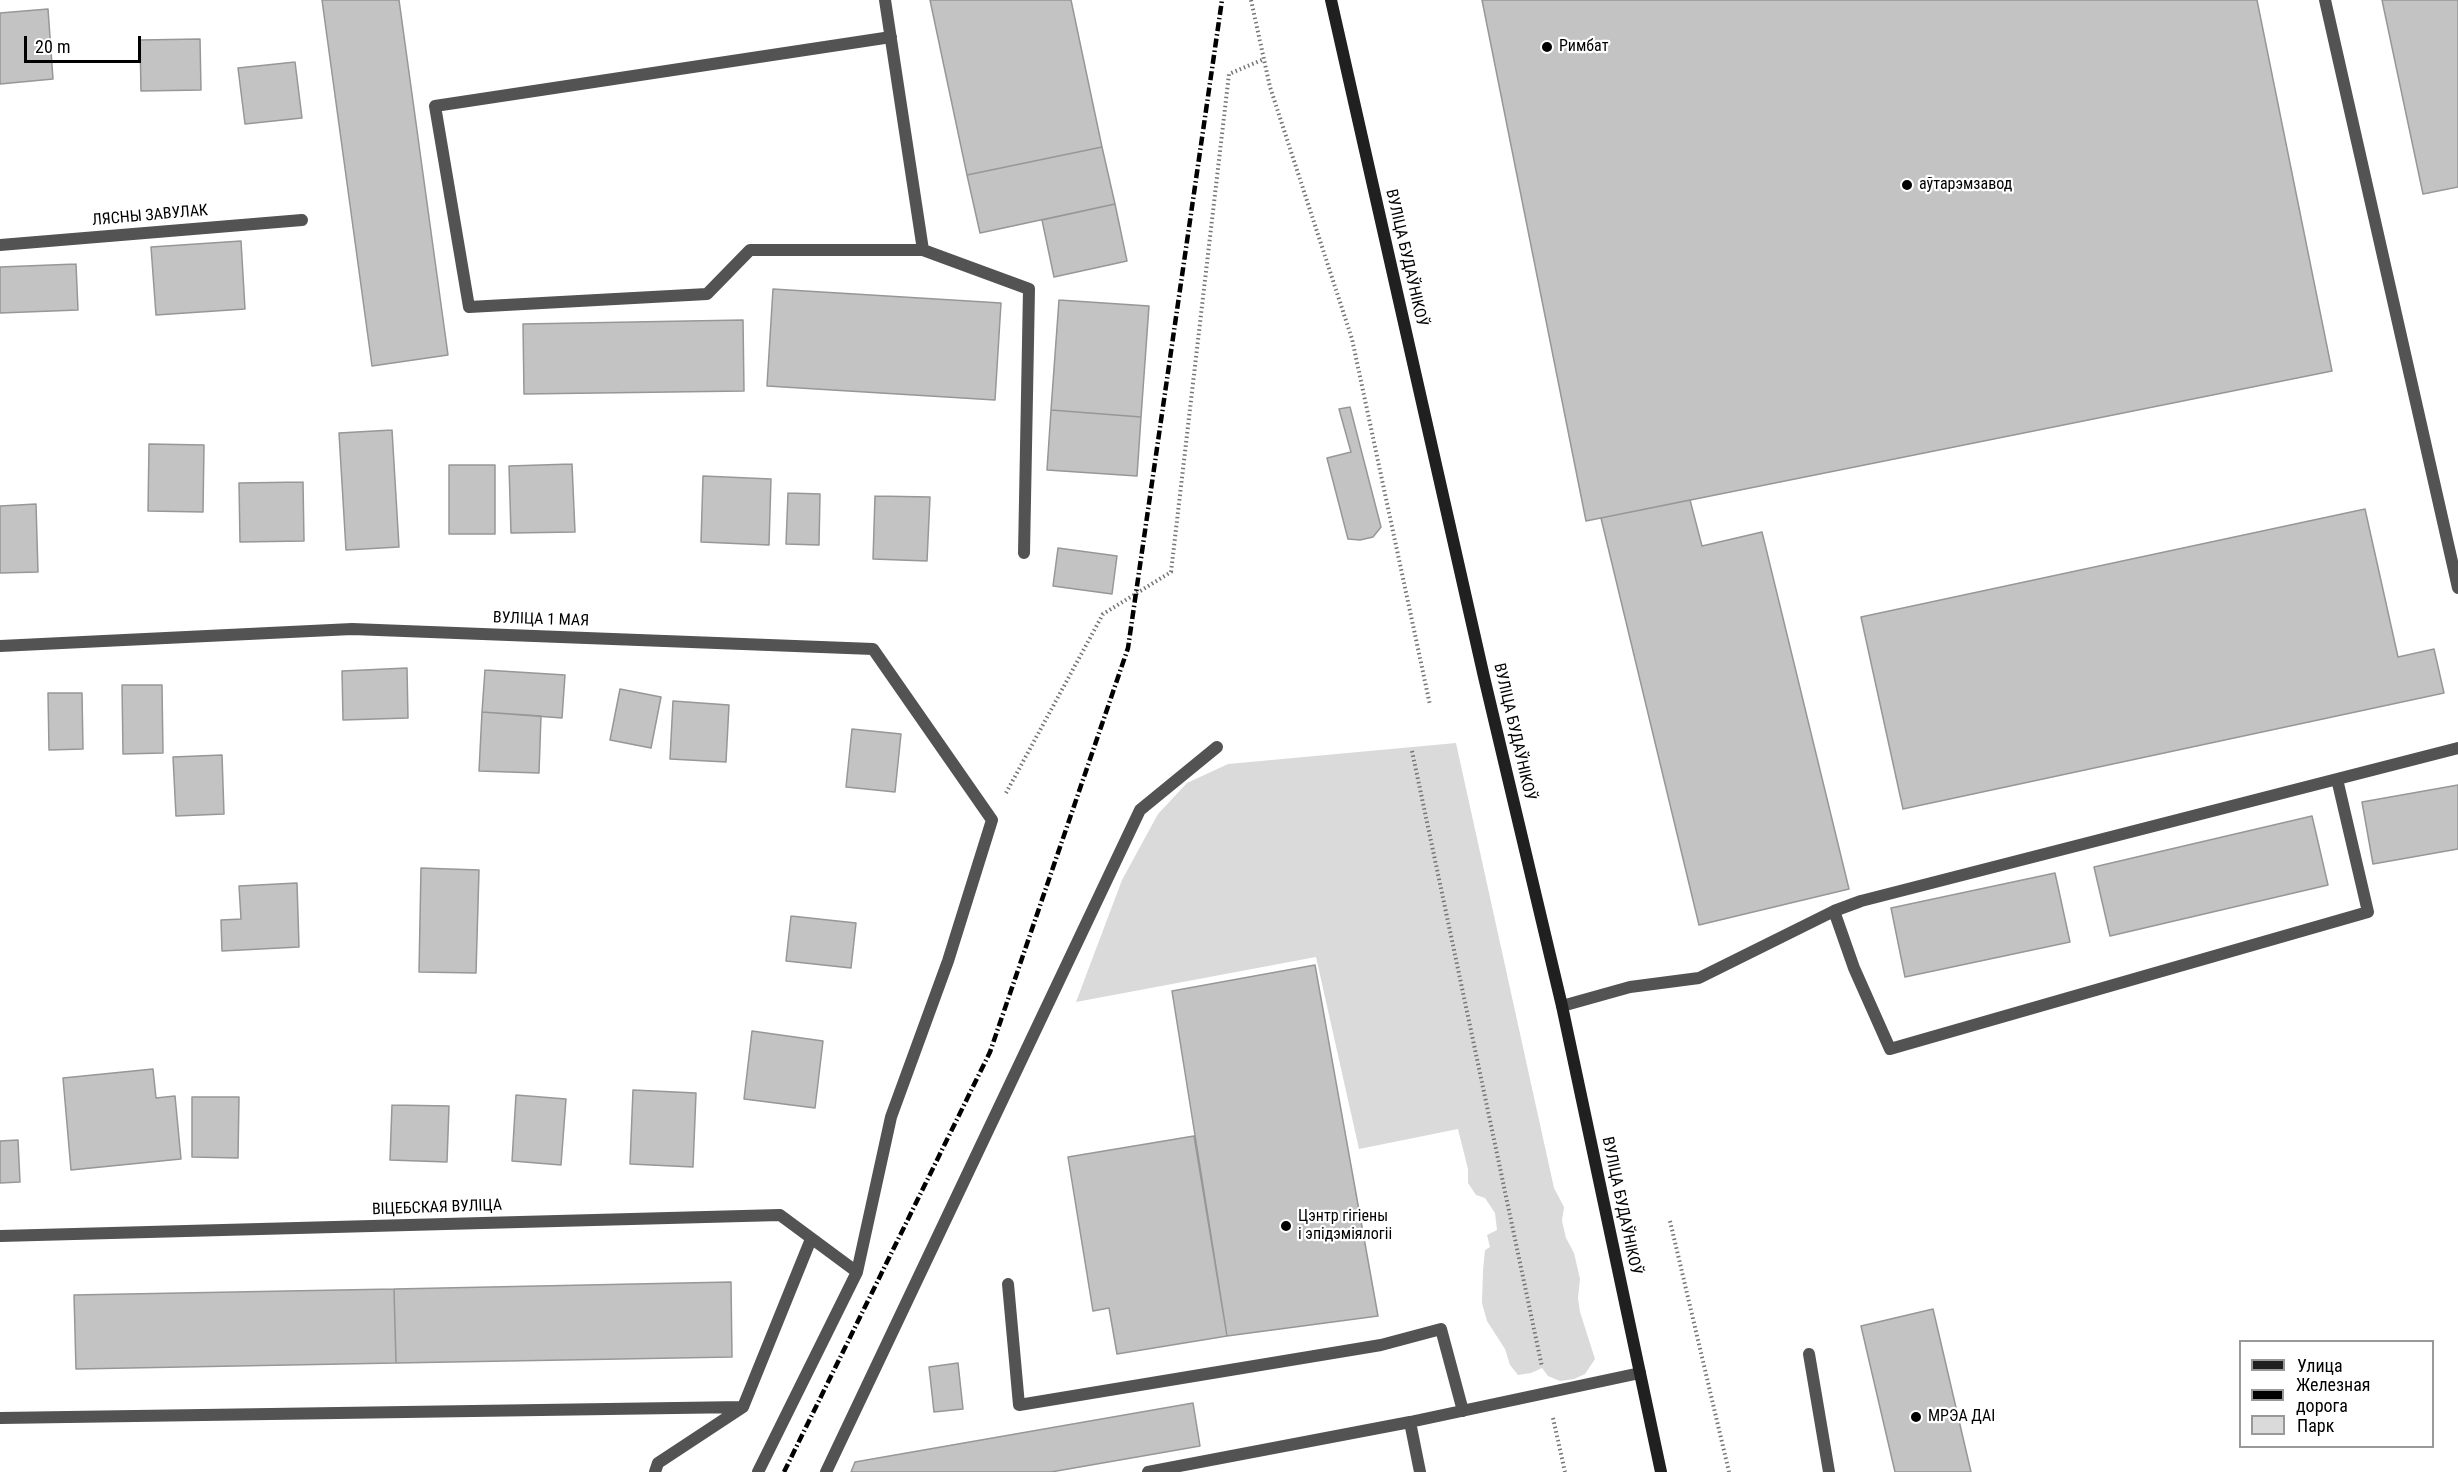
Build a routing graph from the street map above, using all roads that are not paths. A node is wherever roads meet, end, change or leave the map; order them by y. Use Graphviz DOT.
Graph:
graph roads {
  1 [pos="885,0"];
  2 [pos="1331,0"];
  3 [pos="2325,0"];
  4 [pos="891,37"];
  5 [pos="302,220"];
  6 [pos="0,245"];
  7 [pos="923,250"];
  8 [pos="1024,553"];
  9 [pos="2458,588"];
  10 [pos="0,646"];
  11 [pos="1217,747"];
  12 [pos="2458,748"];
  13 [pos="2337,779"];
  14 [pos="1834,911"];
  15 [pos="1562,1006"];
  16 [pos="0,1236"];
  17 [pos="811,1239"];
  18 [pos="856,1272"];
  19 [pos="1008,1284"];
  20 [pos="1809,1354"];
  21 [pos="1640,1373"];
  22 [pos="743,1407"];
  23 [pos="1463,1411"];
  24 [pos="0,1418"];
  25 [pos="1410,1422"];
  26 [pos="655,1472"];
  27 [pos="758,1472"];
  28 [pos="826,1472"];
  29 [pos="1148,1472"];
  30 [pos="1420,1472"];
  31 [pos="1661,1472"];
  32 [pos="1829,1472"];
  1 -- 4 [label="street"];
  2 -- 15 [label="main road, ВУЛІЦА БУДАЎНІКОЎ"];
  3 -- 9 [label="street"];
  4 -- 7 [label="street"];
  4 -- 7 [label="street"];
  5 -- 6 [label="street, ЛЯСНЫ ЗАВУЛАК"];
  7 -- 8 [label="street"];
  10 -- 18 [label="street, ВУЛІЦА 1 МАЯ"];
  11 -- 28 [label="street"];
  12 -- 13 [label="street"];
  13 -- 14 [label="street"];
  13 -- 14 [label="street"];
  14 -- 15 [label="street"];
  15 -- 21 [label="main road, ВУЛІЦА БУДАЎНІКОЎ"];
  16 -- 17 [label="street, ВІЦЕБСКАЯ ВУЛІЦА"];
  17 -- 18 [label="street, ВІЦЕБСКАЯ ВУЛІЦА"];
  17 -- 22 [label="street"];
  18 -- 27 [label="street"];
  19 -- 23 [label="street"];
  20 -- 32 [label="street"];
  21 -- 23 [label="street"];
  21 -- 31 [label="main road, ВУЛІЦА БУДАЎНІКОЎ"];
  22 -- 24 [label="street"];
  22 -- 26 [label="street"];
  23 -- 25 [label="street"];
  25 -- 29 [label="street"];
  25 -- 30 [label="street"];
}
